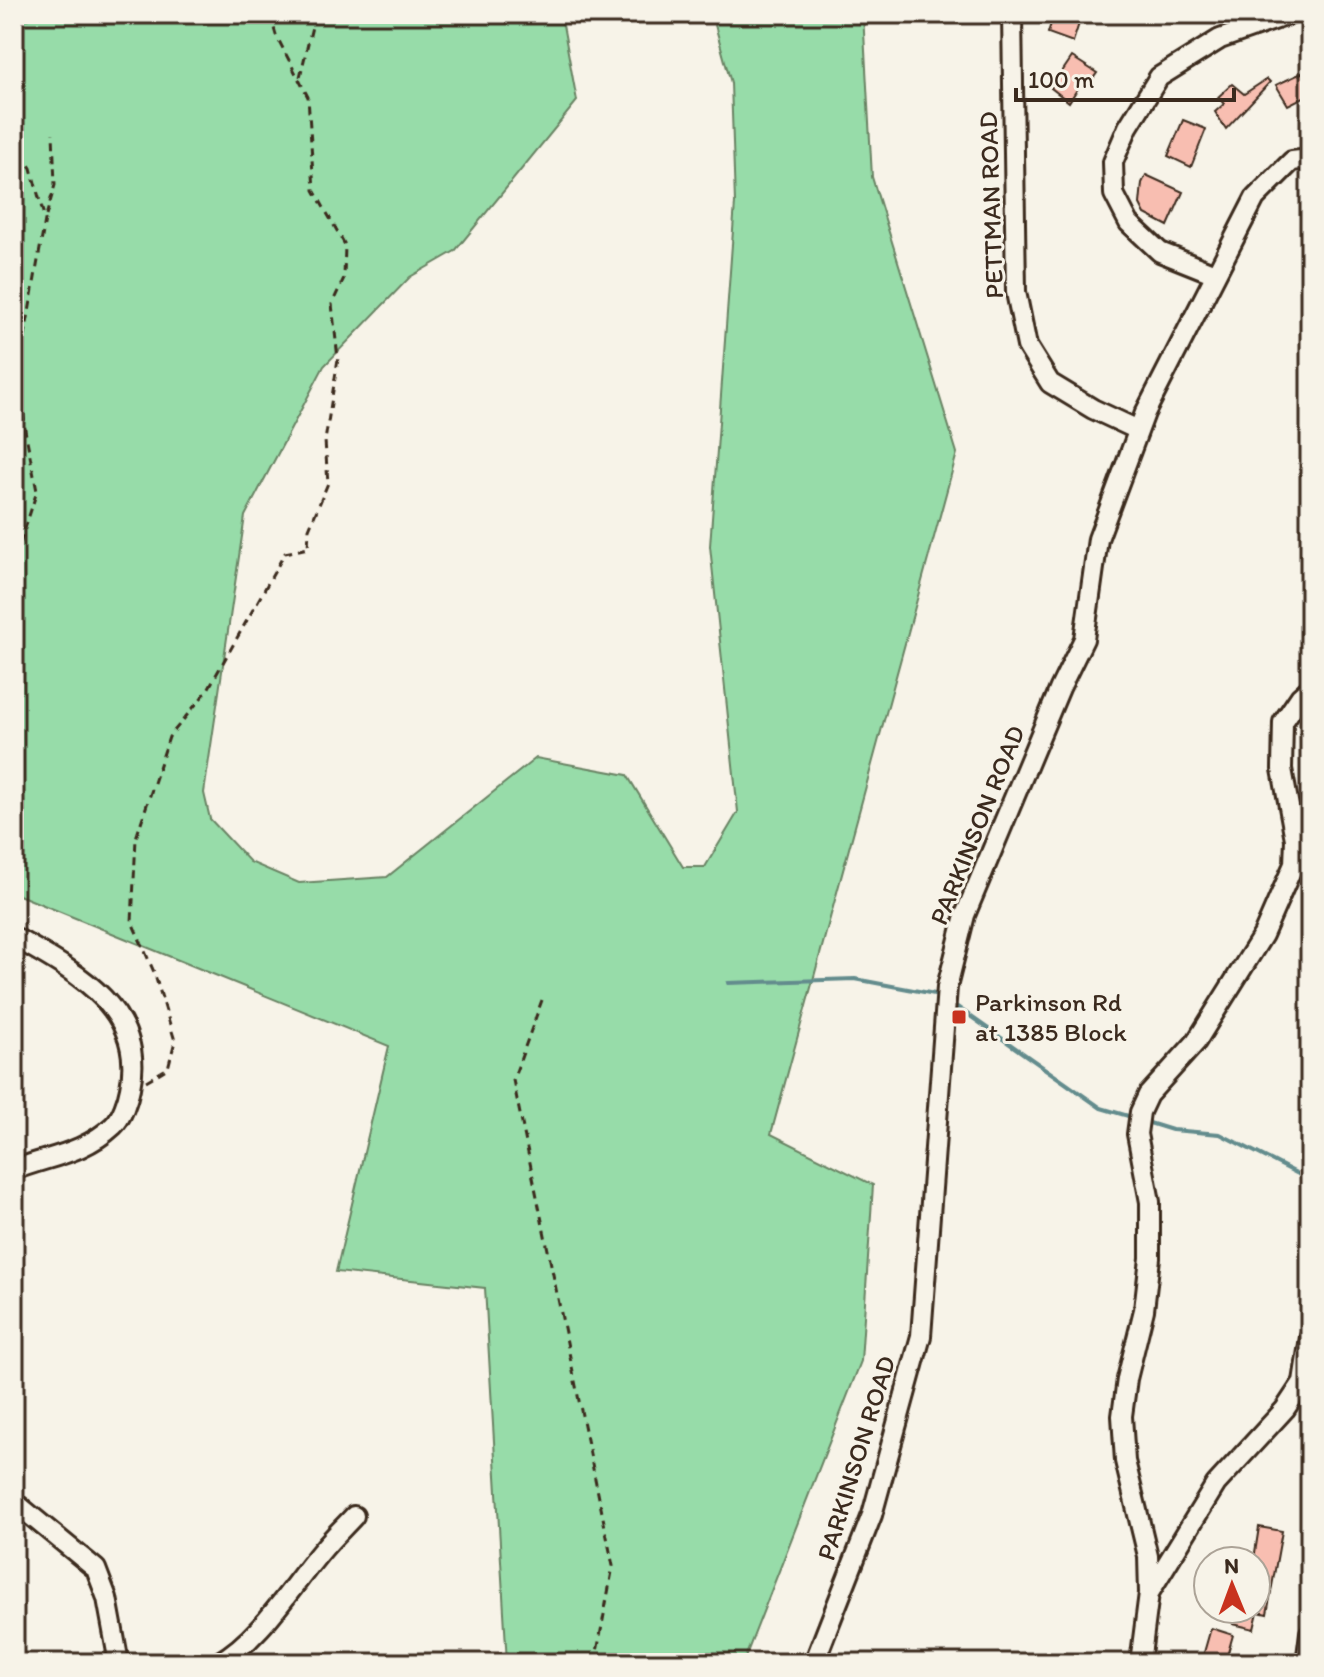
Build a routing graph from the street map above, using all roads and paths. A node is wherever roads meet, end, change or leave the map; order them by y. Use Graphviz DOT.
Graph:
graph roads {
  1 [pos="36,14"];
  2 [pos="270,14"];
  3 [pos="315,14"];
  4 [pos="1012,14"];
  5 [pos="1291,14"];
  6 [pos="14,25"];
  7 [pos="300,77"];
  8 [pos="53,133"];
  9 [pos="14,142"];
  10 [pos="1310,159"];
  11 [pos="45,220"];
  12 [pos="1215,274"];
  13 [pos="1138,430"];
  14 [pos="15,560"];
  15 [pos="1310,688"];
  16 [pos="14,937"];
  17 [pos="542,1000"];
  18 [pos="130,1091"];
  19 [pos="14,1170"];
  20 [pos="1310,1337"];
  21 [pos="18,1505"];
  22 [pos="354,1516"];
  23 [pos="1149,1593"];
  24 [pos="1310,1633"];
  25 [pos="119,1663"];
  26 [pos="218,1663"];
  27 [pos="595,1663"];
  28 [pos="814,1663"];
  29 [pos="1140,1663"];
  30 [pos="1306,1663"];
  1 -- 6 [label="path"];
  2 -- 7 [label="path"];
  3 -- 7 [label="path"];
  4 -- 13 [label="street, PETTMAN ROAD"];
  5 -- 12 [label="street"];
  7 -- 18 [label="path"];
  8 -- 11 [label="path"];
  9 -- 11 [label="path"];
  10 -- 12 [label="street, PARKINSON ROAD"];
  11 -- 14 [label="path"];
  12 -- 13 [label="street, PARKINSON ROAD"];
  13 -- 28 [label="street, PARKINSON ROAD"];
  15 -- 23 [label="street"];
  16 -- 18 [label="street"];
  17 -- 27 [label="path"];
  18 -- 19 [label="street"];
  20 -- 23 [label="street"];
  21 -- 25 [label="street"];
  22 -- 26 [label="street"];
  23 -- 29 [label="street"];
  24 -- 30 [label="street"];
}
